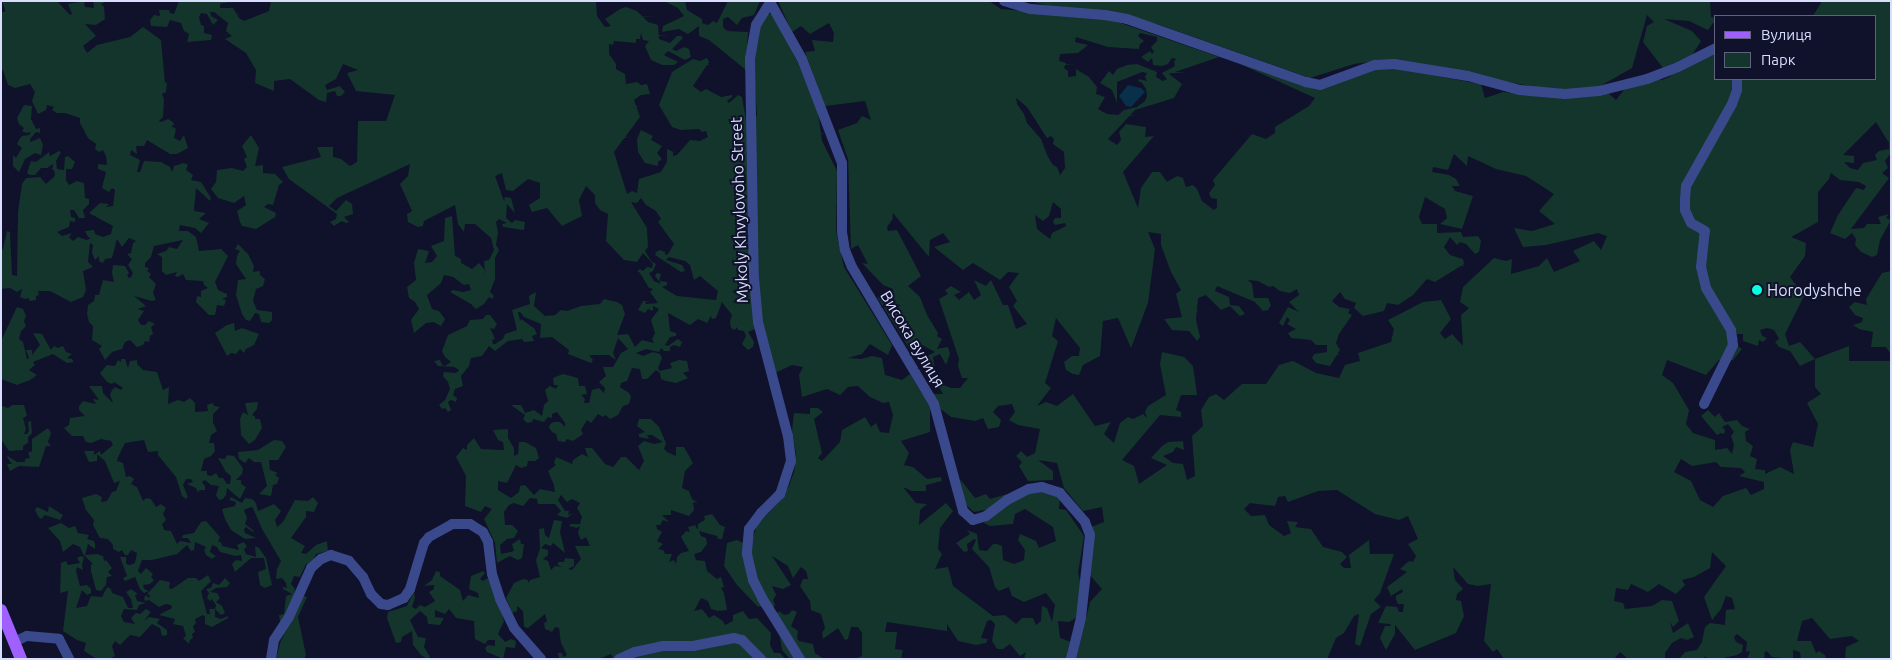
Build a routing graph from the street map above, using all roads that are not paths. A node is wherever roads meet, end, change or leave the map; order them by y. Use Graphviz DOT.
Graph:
graph roads {
  1 [pos="1004,1"];
  2 [pos="770,2"];
  3 [pos="1714,49"];
  4 [pos="1738,80"];
  5 [pos="1704,404"];
  6 [pos="1,610"];
  7 [pos="14,642"];
  8 [pos="21,659"];
  9 [pos="69,659"];
  10 [pos="271,659"];
  11 [pos="541,659"];
  12 [pos="618,659"];
  13 [pos="762,659"];
  14 [pos="800,659"];
  15 [pos="1071,659"];
  1 -- 3 [label="street"];
  2 -- 14 [label="street, Mykoly Khvylovoho Street"];
  2 -- 15 [label="street, Висока вулиця"];
  4 -- 5 [label="street"];
  6 -- 7 [label="main road"];
  7 -- 8 [label="main road"];
  7 -- 9 [label="street"];
  10 -- 11 [label="street"];
  12 -- 13 [label="street"];
}
